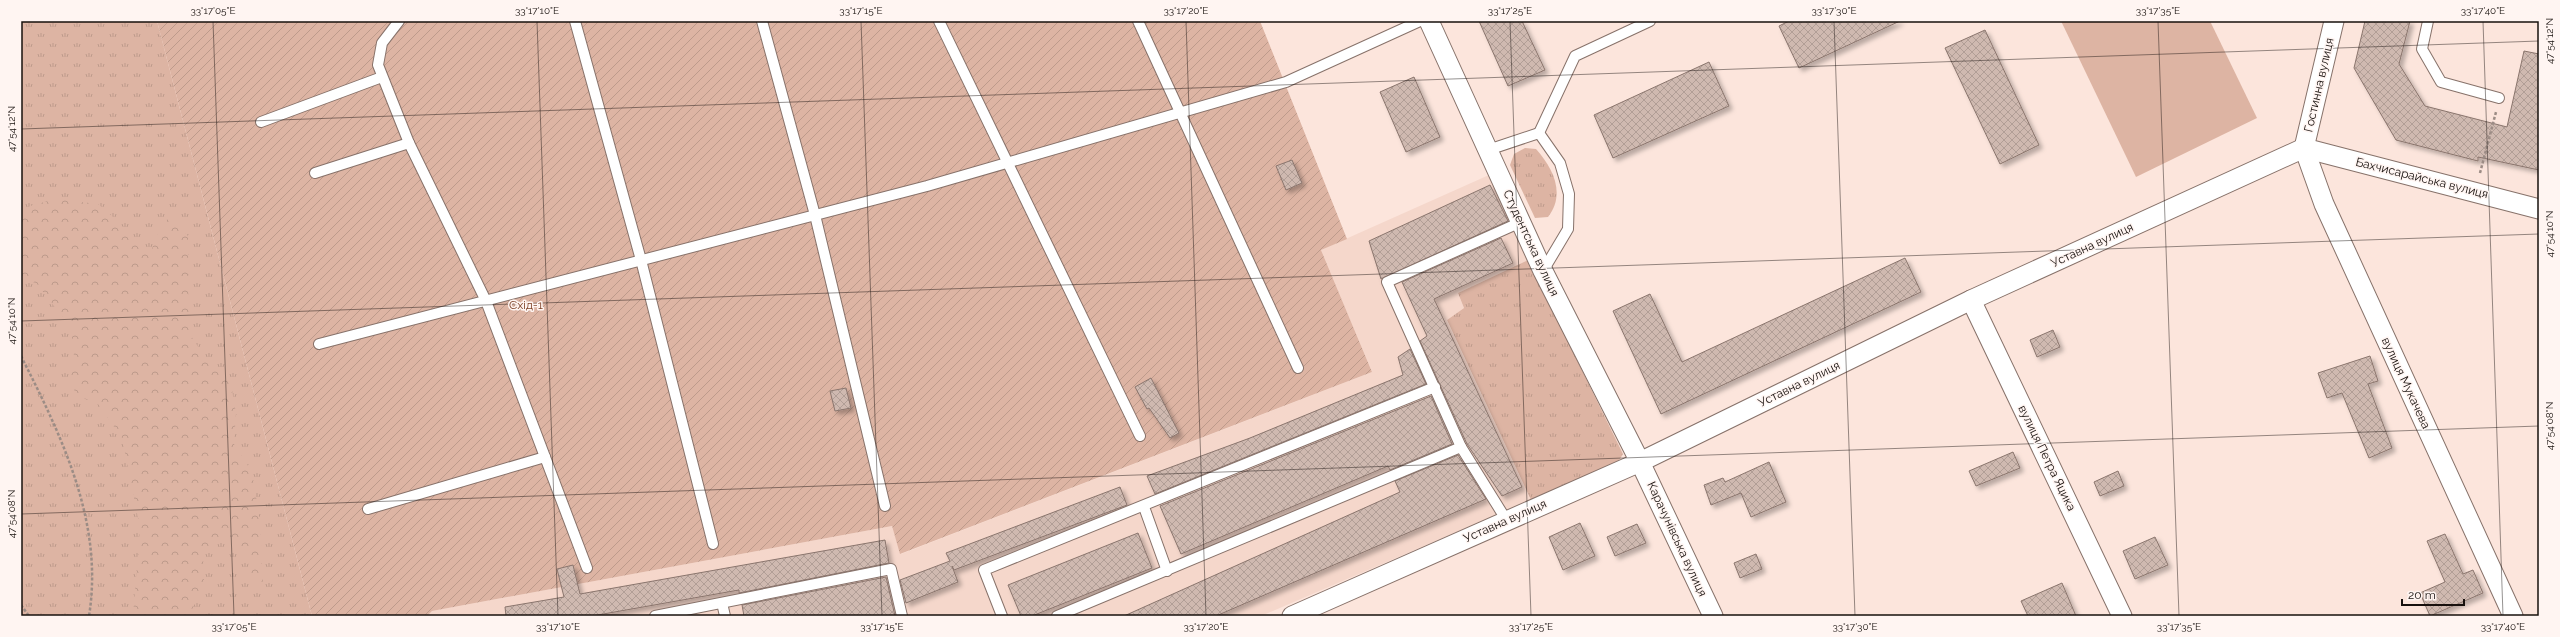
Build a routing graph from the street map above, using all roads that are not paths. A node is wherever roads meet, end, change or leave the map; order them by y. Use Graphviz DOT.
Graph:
graph roads {
  1 [pos="399,21"];
  2 [pos="575,21"];
  3 [pos="762,21"];
  4 [pos="939,21"];
  5 [pos="1138,21"];
  6 [pos="1420,21"];
  7 [pos="1429,21"];
  8 [pos="1650,21"];
  9 [pos="2334,21"];
  10 [pos="2428,21"];
  11 [pos="382,76"];
  12 [pos="2499,98"];
  13 [pos="1180,113"];
  14 [pos="261,122"];
  15 [pos="1539,133"];
  16 [pos="409,143"];
  17 [pos="2304,148"];
  18 [pos="1488,150"];
  19 [pos="1007,163"];
  20 [pos="315,173"];
  21 [pos="2539,208"];
  22 [pos="814,215"];
  23 [pos="1521,222"];
  24 [pos="641,260"];
  25 [pos="1543,271"];
  26 [pos="1971,300"];
  27 [pos="486,301"];
  28 [pos="319,344"];
  29 [pos="1298,368"];
  30 [pos="1435,387"];
  31 [pos="1140,436"];
  32 [pos="1461,447"];
  33 [pos="545,456"];
  34 [pos="1640,462"];
  35 [pos="885,506"];
  36 [pos="1144,507"];
  37 [pos="368,509"];
  38 [pos="1507,521"];
  39 [pos="713,544"];
  40 [pos="587,568"];
  41 [pos="1167,571"];
  42 [pos="722,603"];
  43 [pos="1322,610"];
  44 [pos="655,616"];
  45 [pos="725,616"];
  46 [pos="902,616"];
  47 [pos="1002,616"];
  48 [pos="1057,616"];
  49 [pos="1292,616"];
  50 [pos="1713,616"];
  51 [pos="2122,616"];
  52 [pos="2513,616"];
  1 -- 11 [label="lane"];
  2 -- 24 [label="lane"];
  3 -- 22 [label="lane"];
  4 -- 19 [label="lane"];
  5 -- 13 [label="lane"];
  6 -- 13 [label="lane"];
  7 -- 18 [label="street, Студентська вулиця"];
  8 -- 15 [label="lane"];
  9 -- 17 [label="street, Гостинна вулиця"];
  10 -- 12 [label="lane"];
  11 -- 14 [label="lane"];
  11 -- 16 [label="lane"];
  13 -- 19 [label="lane"];
  13 -- 29 [label="lane"];
  15 -- 18 [label="lane"];
  15 -- 25 [label="lane"];
  16 -- 20 [label="lane"];
  16 -- 27 [label="lane"];
  17 -- 21 [label="street, Бахчисарайська вулиця"];
  17 -- 26 [label="street, Уставна вулиця"];
  17 -- 52 [label="street, вулиця Мукачева"];
  18 -- 23 [label="street, Студентська вулиця"];
  19 -- 22 [label="lane"];
  19 -- 31 [label="lane"];
  22 -- 24 [label="lane"];
  22 -- 35 [label="lane"];
  23 -- 25 [label="street, Студентська вулиця"];
  23 -- 30 [label="lane"];
  24 -- 27 [label="lane"];
  24 -- 39 [label="lane"];
  25 -- 34 [label="street, Студентська вулиця"];
  26 -- 34 [label="street, Уставна вулиця"];
  26 -- 51 [label="street, вулиця Петра Яцика"];
  27 -- 28 [label="lane"];
  27 -- 33 [label="lane"];
  30 -- 32 [label="lane"];
  30 -- 36 [label="lane"];
  32 -- 38 [label="lane"];
  32 -- 41 [label="lane"];
  33 -- 37 [label="lane"];
  33 -- 40 [label="lane"];
  34 -- 38 [label="street, Уставна вулиця"];
  34 -- 50 [label="street, Карачунівська вулиця"];
  36 -- 41 [label="lane"];
  36 -- 47 [label="lane"];
  38 -- 43 [label="street, Уставна вулиця"];
  41 -- 48 [label="lane"];
  42 -- 44 [label="lane"];
  42 -- 45 [label="lane"];
  42 -- 46 [label="lane"];
  43 -- 49 [label="street, Уставна вулиця"];
}
